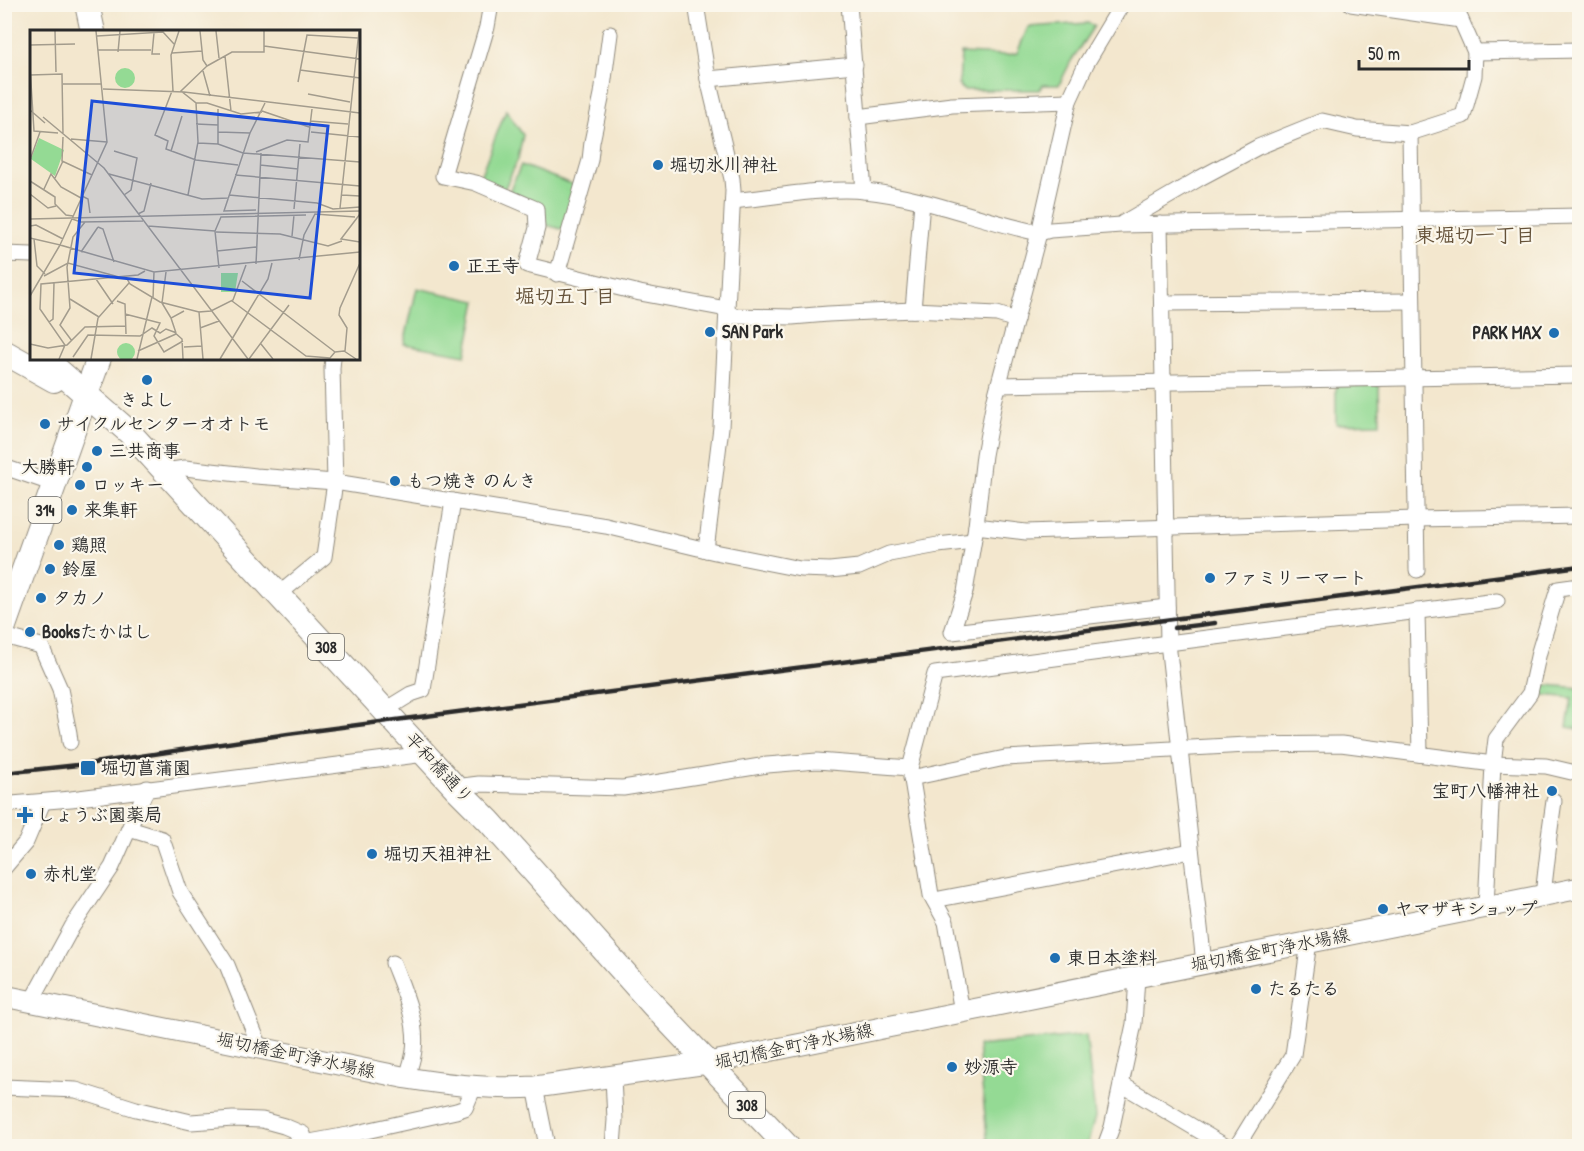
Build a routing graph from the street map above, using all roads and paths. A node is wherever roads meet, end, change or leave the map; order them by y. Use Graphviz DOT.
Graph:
graph roads {
  1 [pos="87,4"];
  2 [pos="491,4"];
  3 [pos="696,4"];
  4 [pos="849,4"];
  5 [pos="1122,4"];
  6 [pos="1351,4"];
  7 [pos="1459,12"];
  8 [pos="93,30"];
  9 [pos="610,34"];
  10 [pos="1580,50"];
  11 [pos="1474,52"];
  12 [pos="855,65"];
  13 [pos="708,79"];
  14 [pos="1069,101"];
  15 [pos="858,117"];
  16 [pos="1410,133"];
  17 [pos="864,190"];
  18 [pos="733,201"];
  19 [pos="922,202"];
  20 [pos="1580,216"];
  21 [pos="1410,219"];
  22 [pos="1160,224"];
  23 [pos="1121,225"];
  24 [pos="1039,233"];
  25 [pos="4,254"];
  26 [pos="30,255"];
  27 [pos="557,273"];
  28 [pos="1412,301"];
  29 [pos="1162,303"];
  30 [pos="913,310"];
  31 [pos="727,312"];
  32 [pos="1016,320"];
  33 [pos="4,336"];
  34 [pos="4,352"];
  35 [pos="30,352"];
  36 [pos="44,360"];
  37 [pos="98,360"];
  38 [pos="333,360"];
  39 [pos="1580,375"];
  40 [pos="1413,378"];
  41 [pos="1163,383"];
  42 [pos="999,385"];
  43 [pos="86,394"];
  44 [pos="4,467"];
  45 [pos="165,471"];
  46 [pos="335,482"];
  47 [pos="54,484"];
  48 [pos="453,501"];
  49 [pos="1580,516"];
  50 [pos="1416,519"];
  51 [pos="1167,526"];
  52 [pos="974,533"];
  53 [pos="706,550"];
  54 [pos="1417,570"];
  55 [pos="1580,586"];
  56 [pos="279,595"];
  57 [pos="1497,601"];
  58 [pos="1167,607"];
  59 [pos="1417,611"];
  60 [pos="4,627"];
  61 [pos="4,636"];
  62 [pos="1168,643"];
  63 [pos="385,710"];
  64 [pos="70,742"];
  65 [pos="1179,749"];
  66 [pos="425,754"];
  67 [pos="1420,754"];
  68 [pos="1493,764"];
  69 [pos="910,773"];
  70 [pos="1580,774"];
  71 [pos="455,787"];
  72 [pos="147,788"];
  73 [pos="4,801"];
  74 [pos="1554,801"];
  75 [pos="42,802"];
  76 [pos="129,829"];
  77 [pos="1191,851"];
  78 [pos="4,868"];
  79 [pos="1580,888"];
  80 [pos="1543,895"];
  81 [pos="934,900"];
  82 [pos="1486,906"];
  83 [pos="1309,942"];
  84 [pos="393,963"];
  85 [pos="1204,963"];
  86 [pos="1137,977"];
  87 [pos="4,996"];
  88 [pos="31,1002"];
  89 [pos="962,1012"];
  90 [pos="260,1047"];
  91 [pos="708,1063"];
  92 [pos="613,1077"];
  93 [pos="407,1078"];
  94 [pos="1121,1084"];
  95 [pos="4,1087"];
  96 [pos="474,1087"];
  97 [pos="535,1088"];
  98 [pos="351,1141"];
  99 [pos="306,1143"];
  100 [pos="288,1146"];
  101 [pos="547,1146"];
  102 [pos="613,1146"];
  103 [pos="787,1146"];
  104 [pos="1105,1146"];
  105 [pos="1225,1146"];
  106 [pos="1237,1146"];
  1 -- 8 [label="main road"];
  2 -- 27 [label="street"];
  3 -- 13 [label="street"];
  4 -- 12 [label="street"];
  5 -- 14 [label="street"];
  6 -- 7 [label="street"];
  7 -- 11 [label="street"];
  9 -- 27 [label="street"];
  10 -- 11 [label="street"];
  11 -- 16 [label="street"];
  12 -- 13 [label="street"];
  12 -- 15 [label="street"];
  13 -- 18 [label="street"];
  14 -- 15 [label="street"];
  14 -- 24 [label="street"];
  15 -- 17 [label="street"];
  16 -- 21 [label="street"];
  16 -- 23 [label="street"];
  17 -- 18 [label="street"];
  17 -- 19 [label="street"];
  18 -- 31 [label="street"];
  19 -- 24 [label="street"];
  19 -- 30 [label="street"];
  20 -- 21 [label="street"];
  21 -- 22 [label="street"];
  21 -- 28 [label="street"];
  22 -- 23 [label="street"];
  22 -- 29 [label="street"];
  23 -- 24 [label="street"];
  24 -- 32 [label="street"];
  25 -- 26 [label="street"];
  27 -- 31 [label="street"];
  28 -- 29 [label="street"];
  28 -- 40 [label="street"];
  29 -- 41 [label="street"];
  30 -- 31 [label="street"];
  30 -- 32 [label="street"];
  31 -- 53 [label="street"];
  32 -- 42 [label="street"];
  33 -- 35 [label="main road"];
  34 -- 43 [label="main road, 平和橋通り / 308"];
  36 -- 43 [label="main road, 平和橋通り / 308"];
  37 -- 43 [label="main road, 314"];
  38 -- 46 [label="street"];
  39 -- 40 [label="street"];
  40 -- 41 [label="street"];
  40 -- 50 [label="street"];
  41 -- 42 [label="street"];
  41 -- 51 [label="street"];
  42 -- 52 [label="street"];
  43 -- 45 [label="main road, 平和橋通り / 308"];
  43 -- 47 [label="main road, 314"];
  44 -- 47 [label="street"];
  45 -- 46 [label="street"];
  45 -- 56 [label="main road, 平和橋通り / 308"];
  46 -- 48 [label="street"];
  46 -- 56 [label="street"];
  47 -- 60 [label="main road, 314"];
  48 -- 53 [label="street"];
  48 -- 63 [label="street"];
  49 -- 50 [label="street"];
  50 -- 51 [label="street"];
  50 -- 54 [label="street"];
  51 -- 52 [label="street"];
  51 -- 58 [label="street"];
  52 -- 53 [label="street"];
  52 -- 58 [label="street"];
  55 -- 68 [label="street"];
  56 -- 63 [label="main road, 平和橋通り / 308"];
  57 -- 59 [label="street"];
  58 -- 62 [label="street"];
  59 -- 62 [label="street"];
  59 -- 67 [label="street"];
  61 -- 64 [label="street"];
  62 -- 65 [label="street"];
  62 -- 69 [label="street"];
  63 -- 66 [label="main road, 平和橋通り / 308"];
  65 -- 67 [label="street"];
  65 -- 69 [label="street"];
  65 -- 77 [label="street"];
  66 -- 71 [label="main road, 平和橋通り / 308"];
  66 -- 72 [label="street"];
  67 -- 68 [label="street"];
  68 -- 70 [label="street"];
  68 -- 82 [label="street"];
  69 -- 71 [label="street"];
  69 -- 81 [label="street"];
  71 -- 91 [label="main road, 平和橋通り / 308"];
  72 -- 75 [label="street"];
  72 -- 76 [label="street"];
  73 -- 75 [label="street"];
  74 -- 80 [label="street"];
  75 -- 78 [label="street"];
  76 -- 88 [label="street"];
  76 -- 90 [label="street"];
  77 -- 81 [label="street"];
  77 -- 85 [label="street"];
  79 -- 80 [label="street, 堀切橋金町浄水場線"];
  80 -- 82 [label="street, 堀切橋金町浄水場線"];
  81 -- 89 [label="street"];
  82 -- 83 [label="street, 堀切橋金町浄水場線"];
  83 -- 85 [label="street, 堀切橋金町浄水場線"];
  83 -- 106 [label="street"];
  84 -- 93 [label="street"];
  85 -- 86 [label="street, 堀切橋金町浄水場線"];
  86 -- 89 [label="street, 堀切橋金町浄水場線"];
  86 -- 94 [label="street"];
  87 -- 88 [label="street, 堀切橋金町浄水場線"];
  88 -- 90 [label="street, 堀切橋金町浄水場線"];
  89 -- 91 [label="street, 堀切橋金町浄水場線"];
  90 -- 93 [label="street, 堀切橋金町浄水場線"];
  91 -- 92 [label="street, 堀切橋金町浄水場線"];
  91 -- 103 [label="main road, 平和橋通り / 308"];
  92 -- 97 [label="street, 堀切橋金町浄水場線"];
  92 -- 102 [label="street"];
  93 -- 96 [label="street, 堀切橋金町浄水場線"];
  94 -- 104 [label="street"];
  94 -- 105 [label="street"];
  95 -- 99 [label="street"];
  96 -- 97 [label="street, 堀切橋金町浄水場線"];
  96 -- 98 [label="street"];
  97 -- 101 [label="street"];
  98 -- 99 [label="street"];
  99 -- 100 [label="street"];
}
